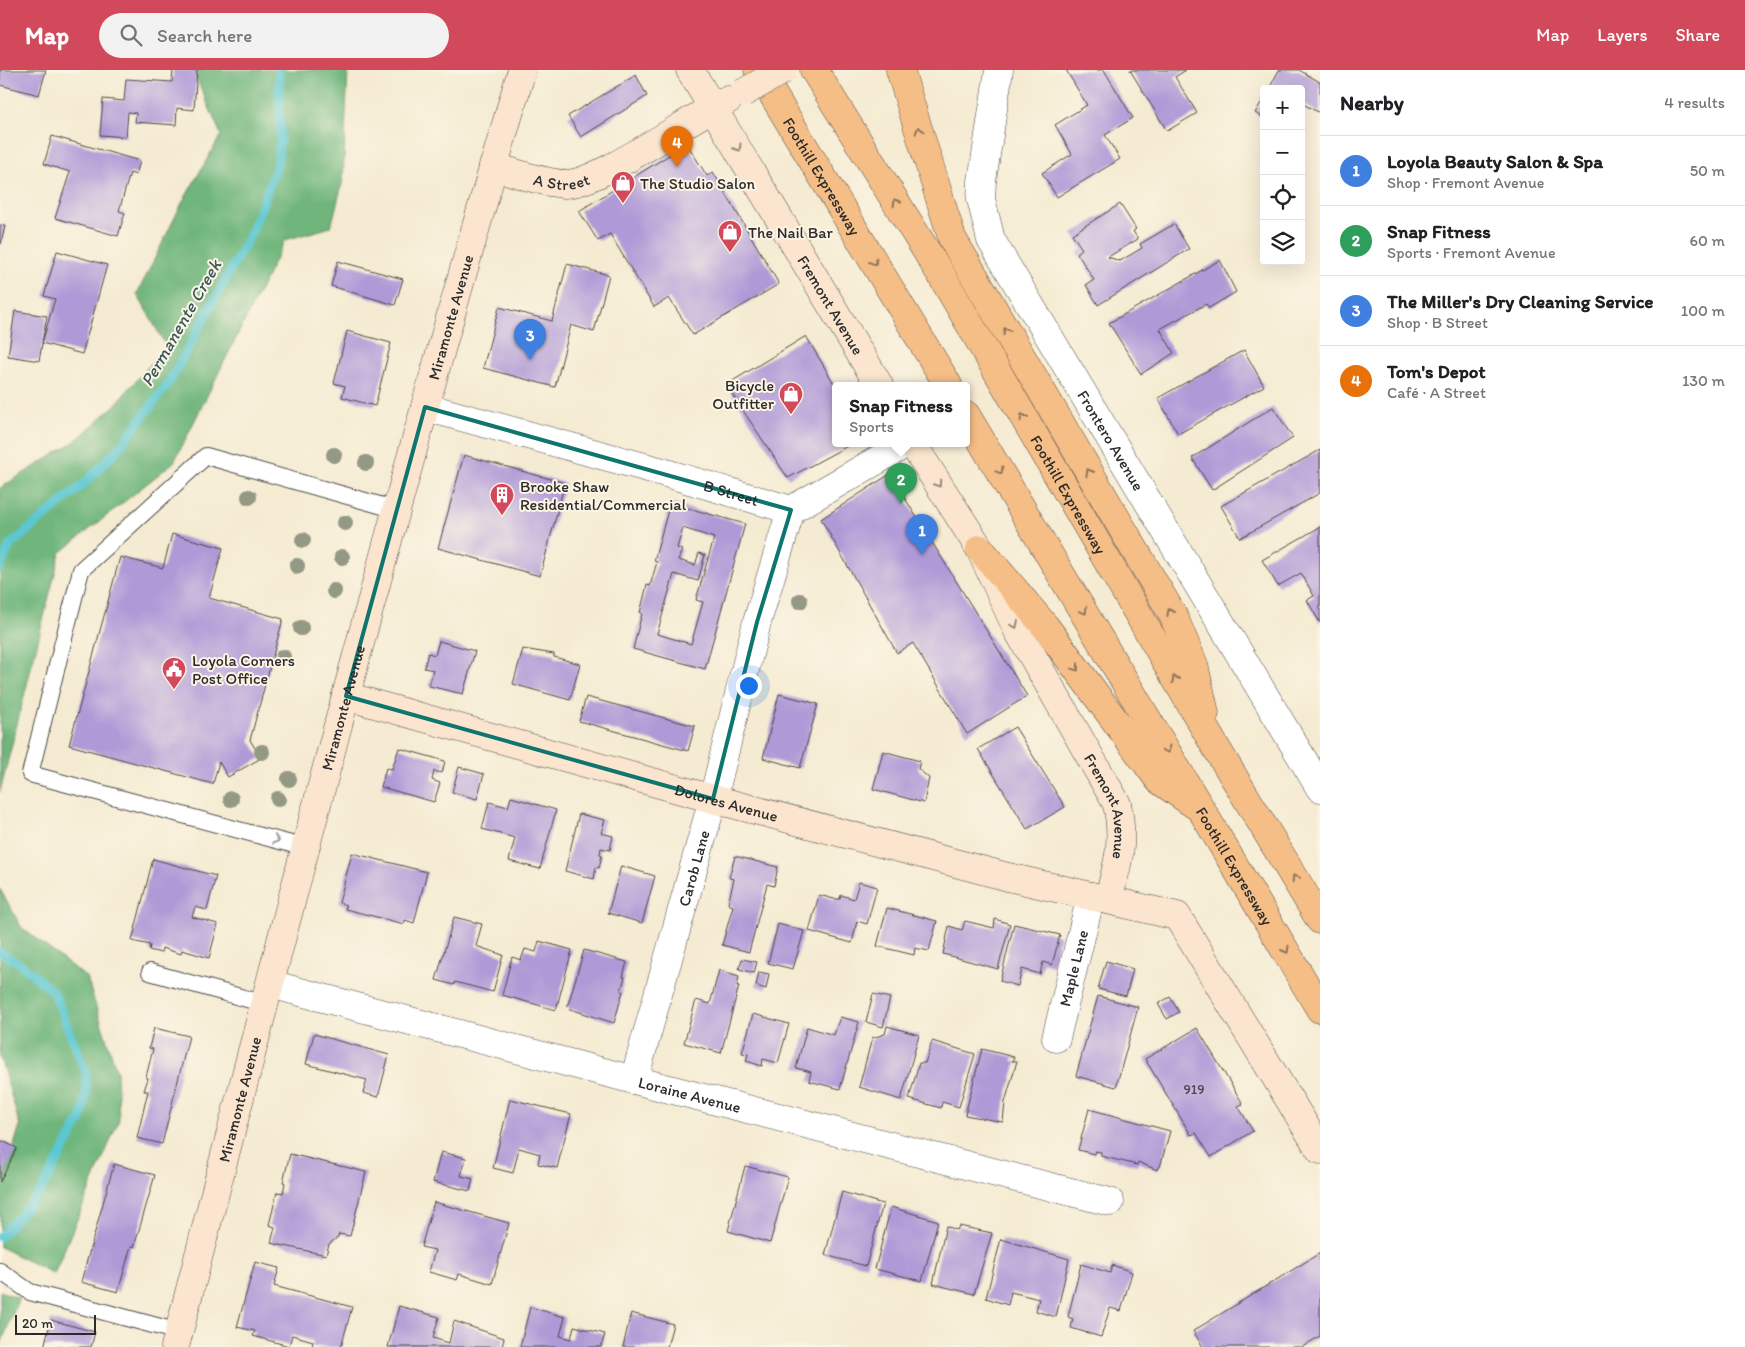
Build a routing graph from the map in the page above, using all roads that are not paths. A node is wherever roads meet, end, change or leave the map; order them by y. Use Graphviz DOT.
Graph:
graph roads {
  1 [pos="522,70"];
  2 [pos="690,70"];
  3 [pos="758,70"];
  4 [pos="783,70"];
  5 [pos="814,70"];
  6 [pos="900,70"];
  7 [pos="999,70"];
  8 [pos="712,107"];
  9 [pos="493,166"];
  10 [pos="877,382"];
  11 [pos="946,382"];
  12 [pos="425,407"];
  13 [pos="970,421"];
  14 [pos="900,447"];
  15 [pos="915,447"];
  16 [pos="397,510"];
  17 [pos="791,510"];
  18 [pos="980,549"];
  19 [pos="346,696"];
  20 [pos="1212,741"];
  21 [pos="1320,788"];
  22 [pos="713,799"];
  23 [pos="1205,813"];
  24 [pos="306,848"];
  25 [pos="1099,898"];
  26 [pos="1320,920"];
  27 [pos="150,972"];
  28 [pos="267,994"];
  29 [pos="1320,1009"];
  30 [pos="1056,1038"];
  31 [pos="634,1080"];
  32 [pos="1320,1150"];
  33 [pos="1110,1202"];
  34 [pos="0,1270"];
  35 [pos="177,1340"];
  1 -- 9 [label="street, Miramonte Avenue"];
  2 -- 8 [label="street, Fremont Avenue"];
  3 -- 11 [label="highway, Foothill Expressway, one-way"];
  4 -- 8 [label="street, A Street, bridge"];
  20 -- 5 [label="highway, Foothill Expressway, one-way"];
  20 -- 6 [label="highway, one-way"];
  7 -- 21 [label="street, Frontero Avenue"];
  8 -- 9 [label="street, A Street"];
  8 -- 10 [label="street, Fremont Avenue, one-way"];
  9 -- 12 [label="street, Miramonte Avenue"];
  12 -- 16 [label="street, Miramonte Avenue"];
  12 -- 17 [label="street, B Street"];
  13 -- 23 [label="highway, Foothill Expressway, one-way"];
  14 -- 17 [label="street"];
  15 -- 18 [label="street, Fremont Avenue, one-way"];
  16 -- 19 [label="street, Miramonte Avenue"];
  16 -- 24 [label="lane, one-way"];
  17 -- 22 [label="street, Carob Lane"];
  18 -- 23 [label="highway, one-way"];
  18 -- 25 [label="street, Fremont Avenue, one-way"];
  19 -- 22 [label="street, Dolores Avenue"];
  19 -- 24 [label="street, Miramonte Avenue"];
  26 -- 20 [label="highway, Foothill Expressway, one-way"];
  22 -- 25 [label="street, Dolores Avenue"];
  22 -- 31 [label="street, Carob Lane"];
  23 -- 29 [label="highway, Foothill Expressway, one-way"];
  24 -- 28 [label="street, Miramonte Avenue"];
  25 -- 30 [label="street, Maple Lane"];
  25 -- 32 [label="street"];
  27 -- 28 [label="lane"];
  28 -- 31 [label="street, Loraine Avenue"];
  28 -- 35 [label="street, Miramonte Avenue"];
  31 -- 33 [label="street, Loraine Avenue"];
  34 -- 35 [label="lane"];
}
